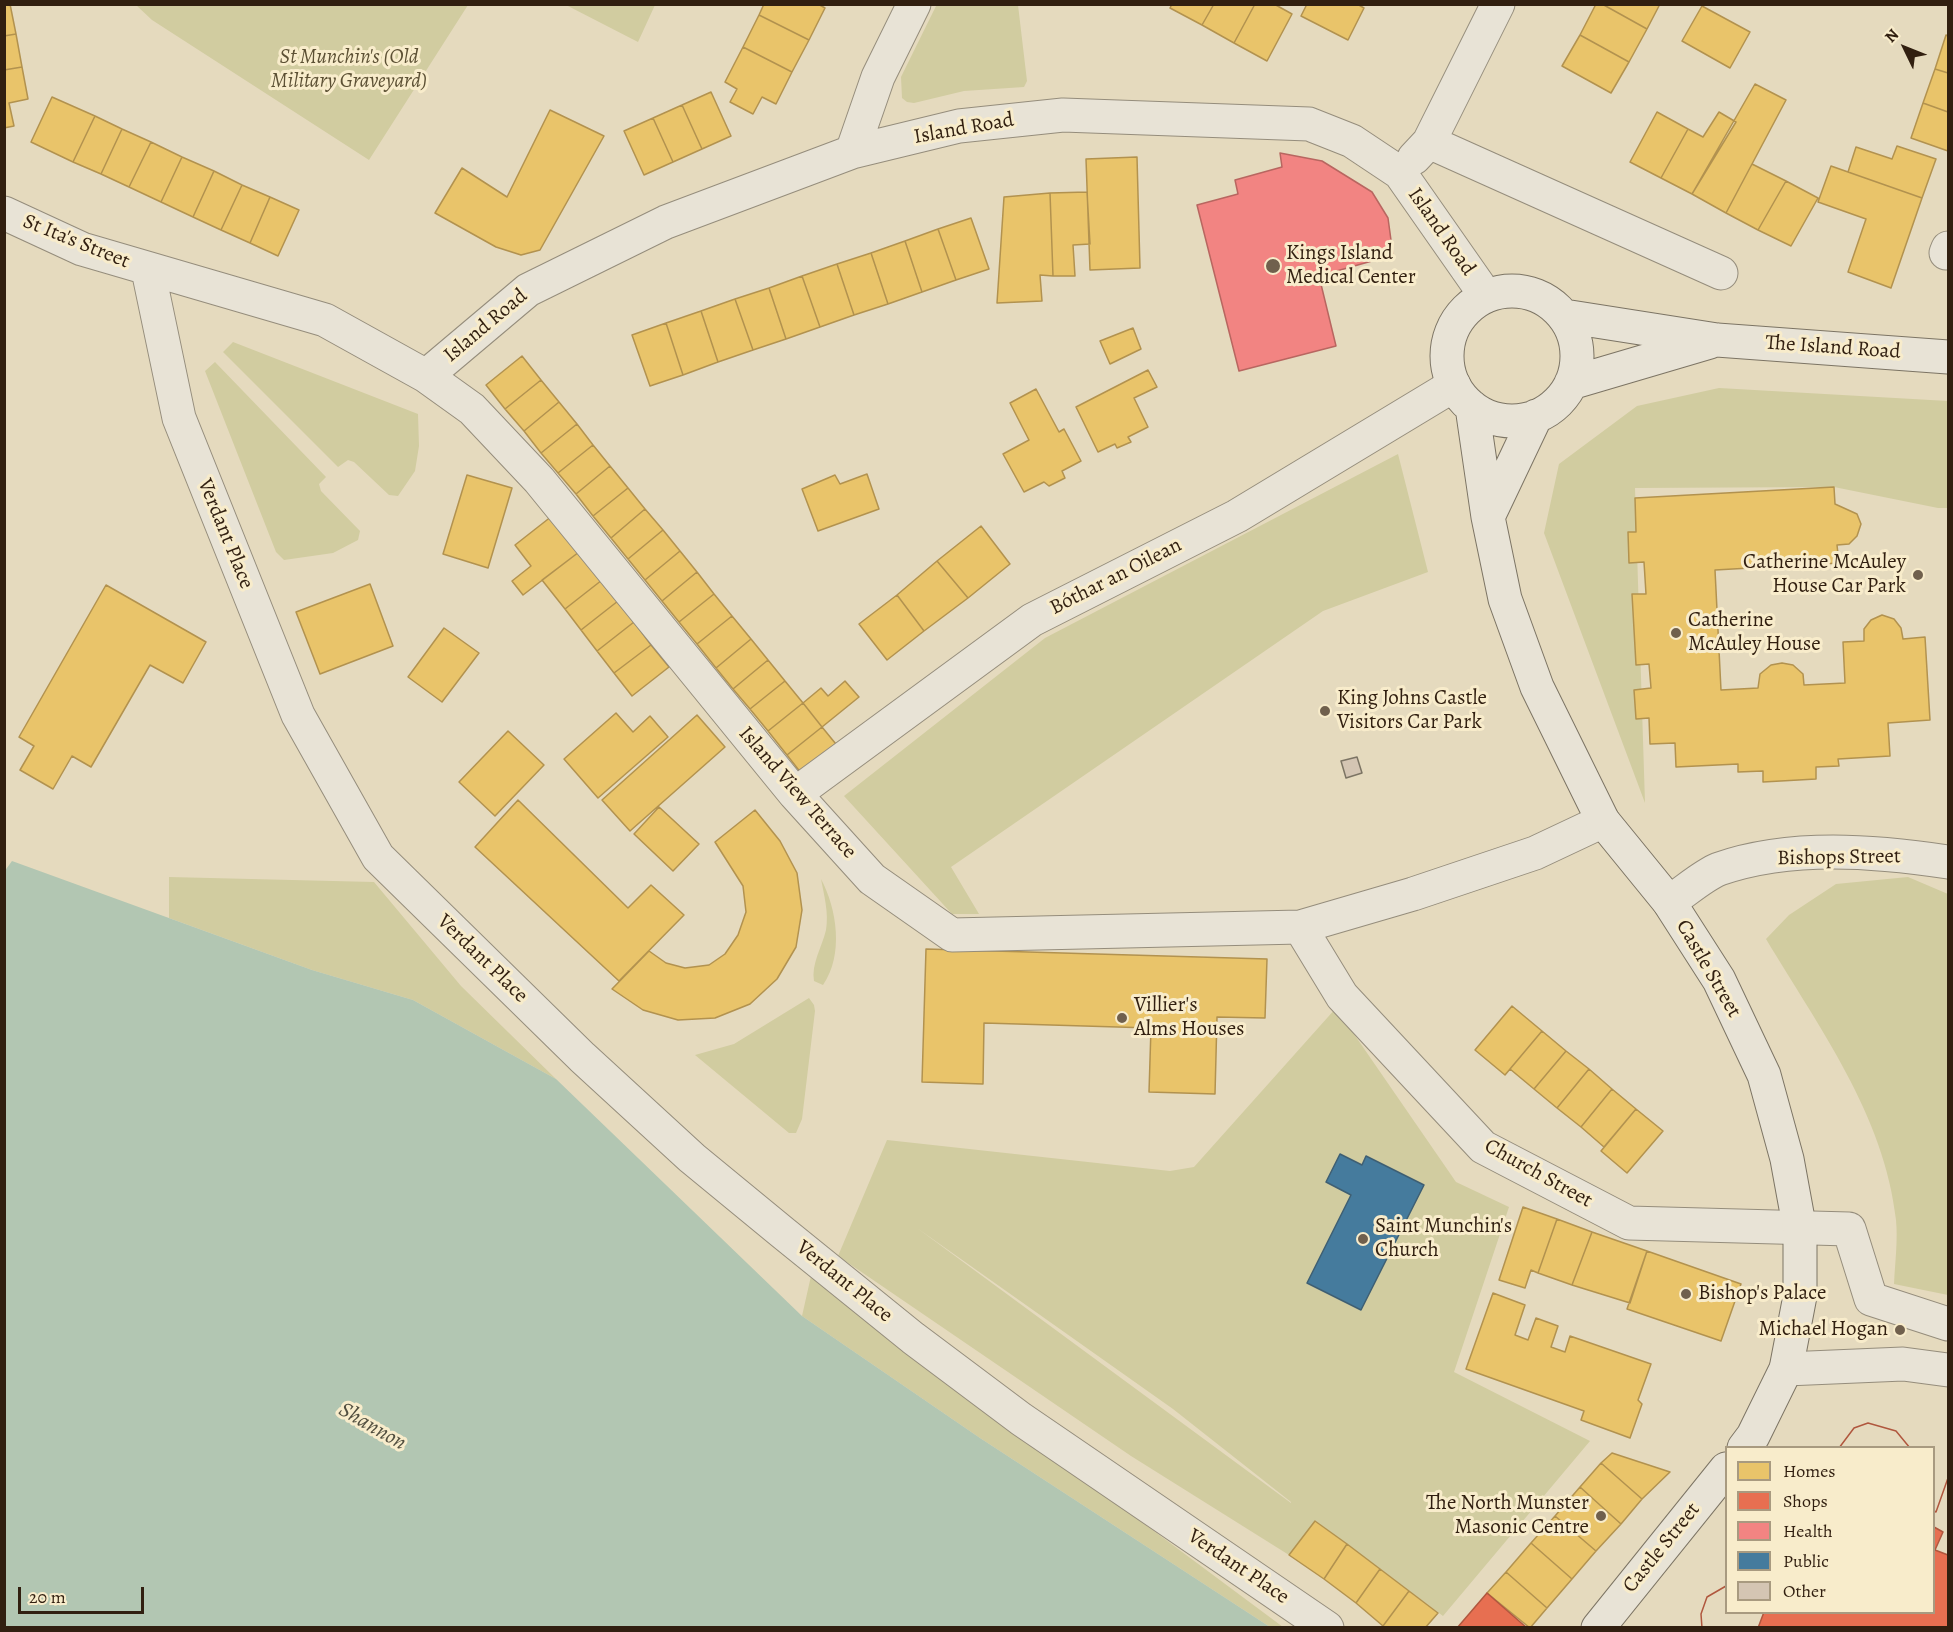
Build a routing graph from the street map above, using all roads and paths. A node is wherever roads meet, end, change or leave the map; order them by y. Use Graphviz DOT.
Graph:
graph roads {
  1 [pos="914,4"];
  2 [pos="1498,4"];
  3 [pos="1429,142"];
  4 [pos="852,152"];
  5 [pos="1400,173"];
  6 [pos="4,213"];
  7 [pos="148,270"];
  8 [pos="1721,273"];
  9 [pos="1486,296"];
  10 [pos="1564,315"];
  11 [pos="1717,340"];
  12 [pos="1948,357"];
  13 [pos="426,376"];
  14 [pos="1571,383"];
  15 [pos="1463,396"];
  16 [pos="1536,416"];
  17 [pos="1488,517"];
  18 [pos="795,794"];
  19 [pos="1603,821"];
  20 [pos="1948,862"];
  21 [pos="1669,902"];
  22 [pos="1300,927"];
  23 [pos="1800,1230"];
  24 [pos="1948,1324"];
  25 [pos="1785,1369"];
  26 [pos="1948,1370"];
  27 [pos="1746,1446"];
  28 [pos="1725,1470"];
  29 [pos="1327,1628"];
  30 [pos="1598,1628"];
  1 -- 4 [label="street"];
  2 -- 3 [label="street"];
  3 -- 5 [label="street"];
  3 -- 8 [label="street"];
  4 -- 5 [label="street, Island Road"];
  4 -- 13 [label="street, Island Road"];
  5 -- 9 [label="street, Island Road"];
  6 -- 7 [label="street, St Ita's Street"];
  7 -- 13 [label="street"];
  7 -- 29 [label="street, Verdant Place"];
  9 -- 10 [label="street"];
  9 -- 15 [label="street"];
  10 -- 11 [label="street, The Island Road"];
  10 -- 14 [label="street"];
  11 -- 12 [label="street, The Island Road"];
  11 -- 14 [label="street"];
  13 -- 18 [label="street, Island View Terrace"];
  14 -- 16 [label="street"];
  15 -- 16 [label="street"];
  15 -- 17 [label="street, Castle Street"];
  15 -- 18 [label="street, Bóthar an Oilean"];
  16 -- 17 [label="street"];
  17 -- 19 [label="street, Castle Street"];
  18 -- 22 [label="street, Island View Terrace"];
  19 -- 21 [label="street, Castle Street"];
  19 -- 22 [label="street, Island View Terrace"];
  20 -- 21 [label="street, Bishops Street"];
  21 -- 23 [label="street, Castle Street"];
  22 -- 23 [label="street, Church Street"];
  23 -- 24 [label="street, Church Street"];
  23 -- 25 [label="street, Castle Street"];
  25 -- 26 [label="street"];
  25 -- 27 [label="street, Castle Street"];
  28 -- 30 [label="street, Castle Street"];
}
